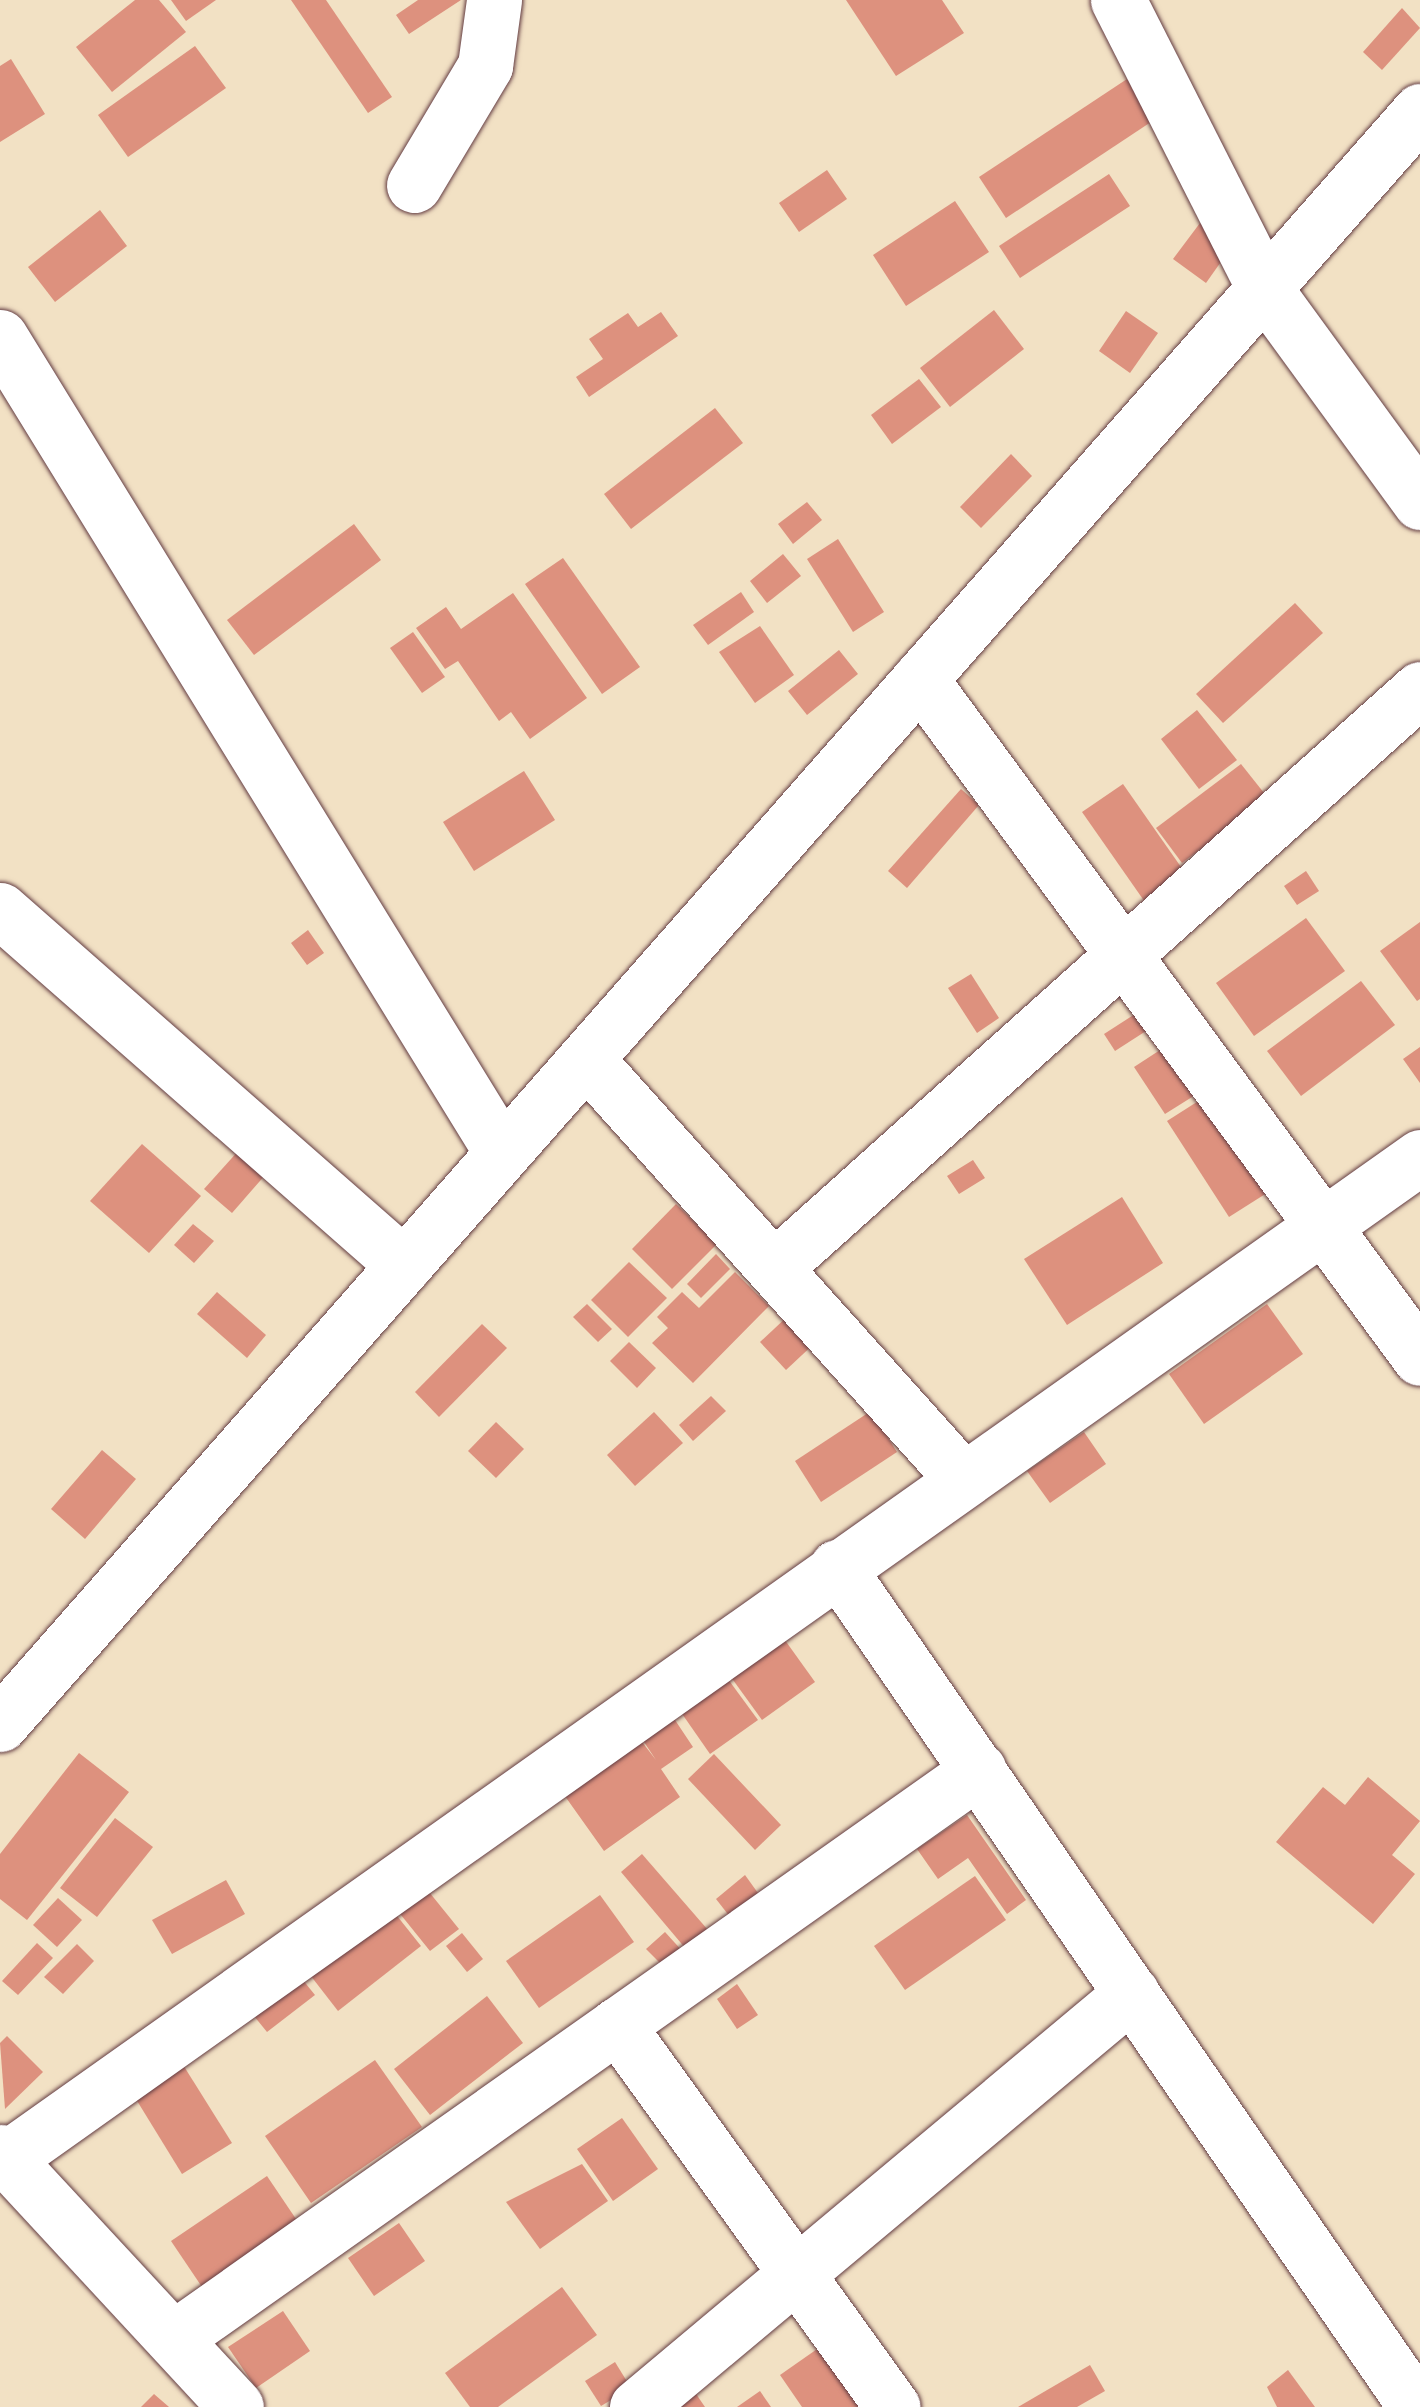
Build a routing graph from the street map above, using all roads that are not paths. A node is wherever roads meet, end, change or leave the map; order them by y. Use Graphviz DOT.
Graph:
graph roads {
  1 [pos="494,0"];
  2 [pos="1118,0"];
  3 [pos="1420,111"];
  4 [pos="414,185"];
  5 [pos="1264,288"];
  6 [pos="0,337"];
  7 [pos="1420,502"];
  8 [pos="920,678"];
  9 [pos="1420,689"];
  10 [pos="0,910"];
  11 [pos="1127,952"];
  12 [pos="586,1059"];
  13 [pos="502,1154"];
  14 [pos="1420,1157"];
  15 [pos="1322,1225"];
  16 [pos="404,1265"];
  17 [pos="777,1266"];
  18 [pos="1420,1358"];
  19 [pos="962,1478"];
  20 [pos="837,1567"];
  21 [pos="0,1724"];
  22 [pos="979,1770"];
  23 [pos="1132,1993"];
  24 [pos="618,2026"];
  25 [pos="3,2156"];
  26 [pos="794,2273"];
  27 [pos="174,2338"];
  28 [pos="1412,2401"];
  29 [pos="236,2407"];
  30 [pos="637,2407"];
  31 [pos="893,2407"];
  1 -- 4 [label="street"];
  2 -- 5 [label="street"];
  3 -- 5 [label="street"];
  5 -- 7 [label="street"];
  5 -- 8 [label="street"];
  6 -- 13 [label="street"];
  8 -- 11 [label="street"];
  8 -- 12 [label="street"];
  9 -- 11 [label="street"];
  10 -- 16 [label="street"];
  11 -- 15 [label="street"];
  11 -- 17 [label="street"];
  12 -- 13 [label="street"];
  12 -- 17 [label="street"];
  13 -- 16 [label="street"];
  14 -- 15 [label="street"];
  15 -- 18 [label="street"];
  15 -- 19 [label="street"];
  16 -- 21 [label="street"];
  17 -- 19 [label="street"];
  19 -- 20 [label="street"];
  20 -- 22 [label="street"];
  20 -- 25 [label="street"];
  22 -- 23 [label="street"];
  22 -- 24 [label="street"];
  23 -- 26 [label="street"];
  23 -- 28 [label="street"];
  24 -- 26 [label="street"];
  24 -- 27 [label="street"];
  25 -- 27 [label="street"];
  26 -- 30 [label="street"];
  26 -- 31 [label="street"];
  27 -- 29 [label="street"];
}
